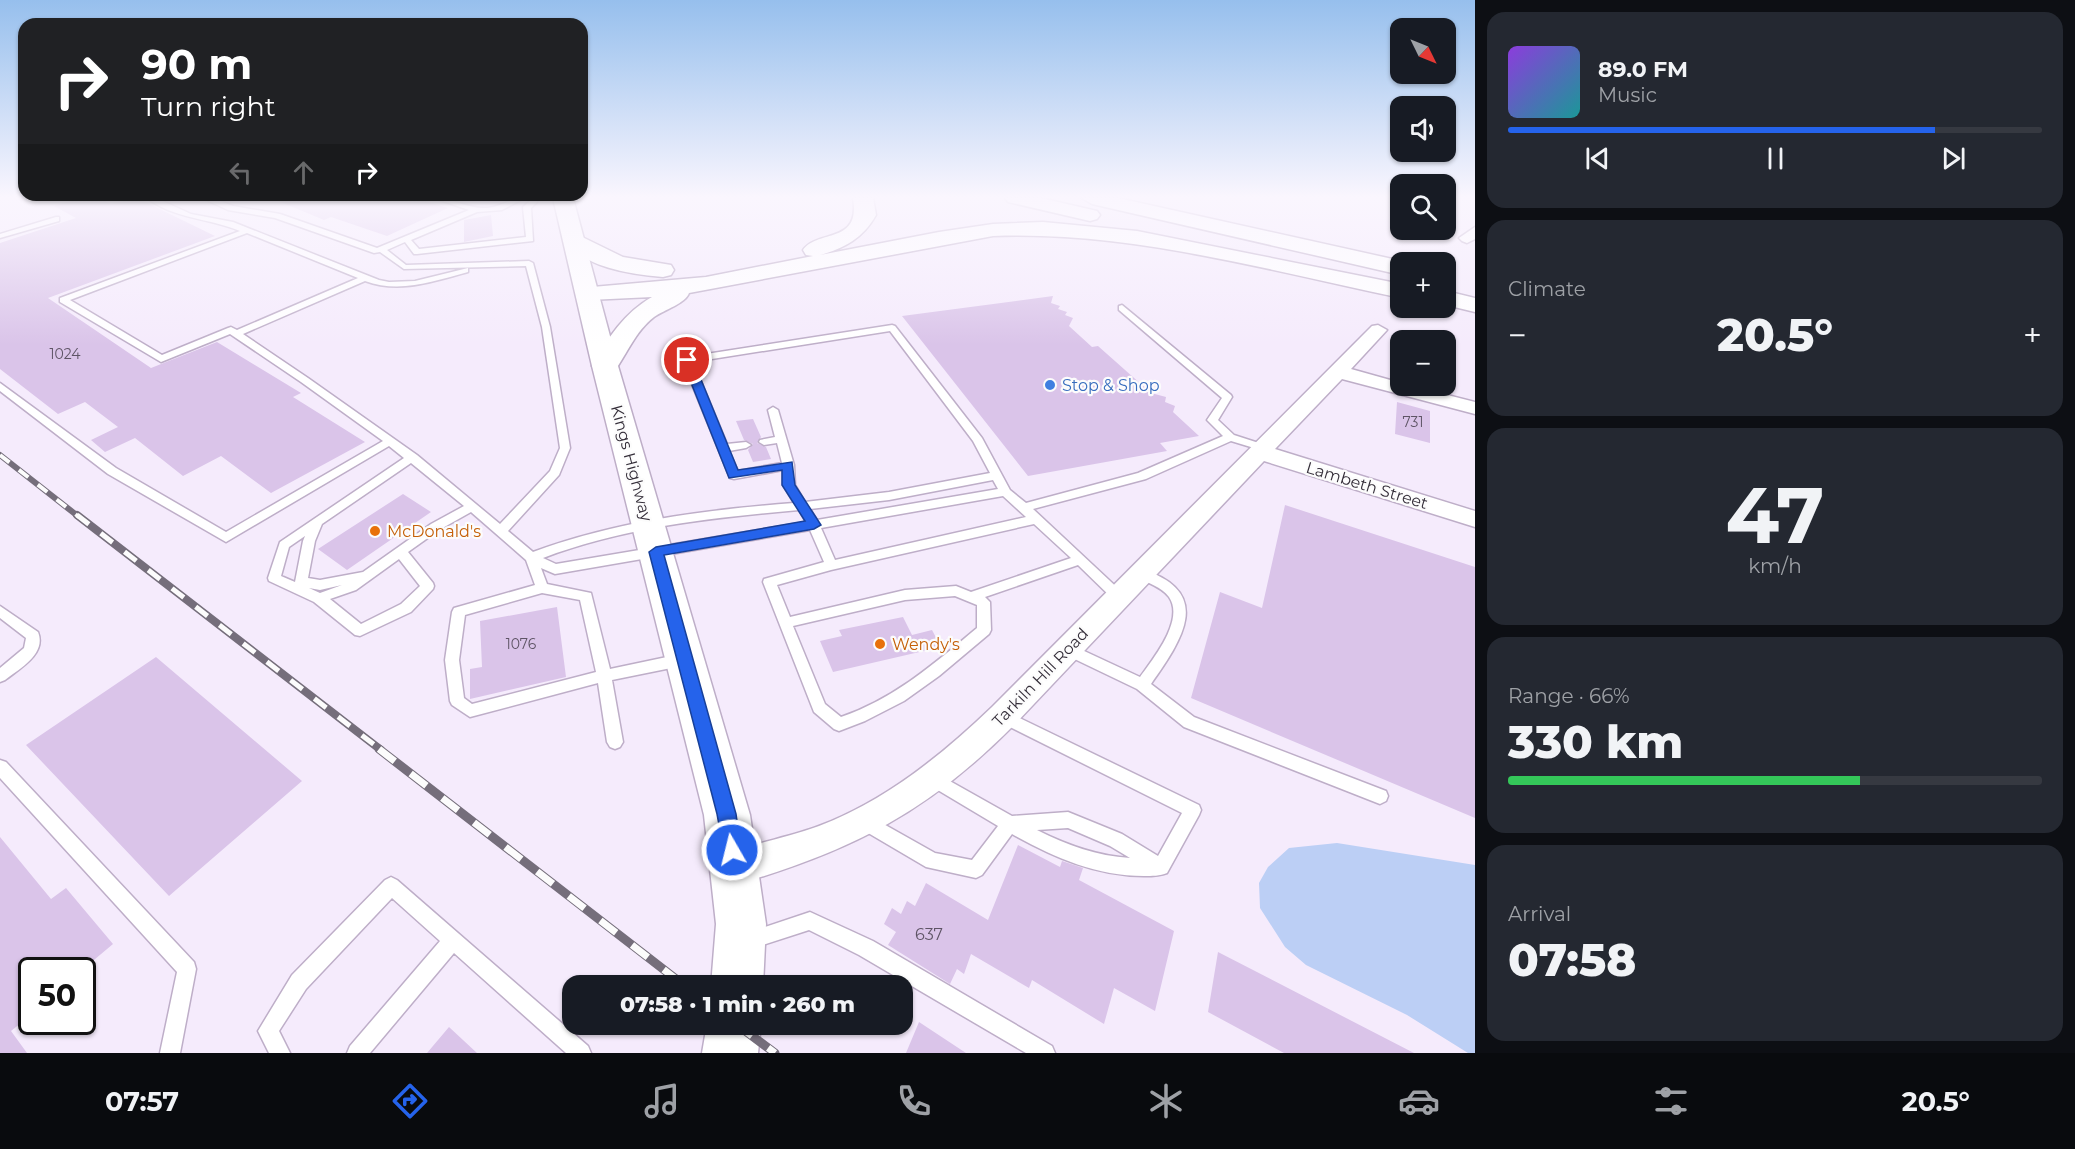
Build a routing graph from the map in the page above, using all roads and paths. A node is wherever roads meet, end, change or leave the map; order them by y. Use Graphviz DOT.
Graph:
graph roads {
  1 [pos="203,247"];
  2 [pos="287,247"];
  3 [pos="366,247"];
  4 [pos="385,247"];
  5 [pos="413,247"];
  6 [pos="459,247"];
  7 [pos="575,247"];
  8 [pos="584,247"];
  9 [pos="823,247"];
  10 [pos="894,247"];
  11 [pos="1188,247"];
  12 [pos="1223,247"];
  13 [pos="1312,247"];
  14 [pos="381,249"];
  15 [pos="493,263"];
  16 [pos="1390,265"];
  17 [pos="663,270"];
  18 [pos="365,278"];
  19 [pos="1456,280"];
  20 [pos="706,284"];
  21 [pos="1475,285"];
  22 [pos="1390,286"];
  23 [pos="1390,287"];
  24 [pos="589,294"];
  25 [pos="1456,301"];
  26 [pos="1475,305"];
  27 [pos="1122,308"];
  28 [pos="1378,330"];
  29 [pos="236,334"];
  30 [pos="605,366"];
  31 [pos="1338,372"];
  32 [pos="0,386"];
  33 [pos="1475,408"];
  34 [pos="773,410"];
  35 [pos="1230,437"];
  36 [pos="780,440"];
  37 [pos="390,441"];
  38 [pos="764,442"];
  39 [pos="746,445"];
  40 [pos="723,448"];
  41 [pos="1262,450"];
  42 [pos="413,457"];
  43 [pos="788,465"];
  44 [pos="995,476"];
  45 [pos="1005,492"];
  46 [pos="473,506"];
  47 [pos="802,506"];
  48 [pos="1023,508"];
  49 [pos="1036,519"];
  50 [pos="1475,519"];
  51 [pos="317,522"];
  52 [pos="814,525"];
  53 [pos="501,531"];
  54 [pos="652,537"];
  55 [pos="400,551"];
  56 [pos="531,558"];
  57 [pos="1080,560"];
  58 [pos="831,565"];
  59 [pos="369,574"];
  60 [pos="1141,574"];
  61 [pos="542,588"];
  62 [pos="971,597"];
  63 [pos="1119,597"];
  64 [pos="319,598"];
  65 [pos="0,611"];
  66 [pos="786,623"];
  67 [pos="1067,649"];
  68 [pos="685,660"];
  69 [pos="0,676"];
  70 [pos="604,676"];
  71 [pos="1142,685"];
  72 [pos="1004,716"];
  73 [pos="615,742"];
  74 [pos="0,767"];
  75 [pos="932,778"];
  76 [pos="1380,796"];
  77 [pos="864,821"];
  78 [pos="1010,824"];
  79 [pos="1161,867"];
  80 [pos="735,868"];
  81 [pos="453,940"];
  82 [pos="738,964"];
  83 [pos="732,1035"];
  84 [pos="170,1053"];
  85 [pos="280,1053"];
  86 [pos="357,1053"];
  87 [pos="581,1053"];
  88 [pos="730,1053"];
  89 [pos="1045,1053"];
  1 -- 29 [label="lane"];
  2 -- 18 [label="lane"];
  3 -- 14 [label="lane"];
  4 -- 14 [label="lane"];
  5 -- 6 [label="lane"];
  7 -- 24 [label="main road, Kings Highway"];
  8 -- 17 [label="main road"];
  9 -- 17 [label="main road"];
  10 -- 20 [label="main road"];
  11 -- 23 [label="main road"];
  12 -- 22 [label="main road"];
  13 -- 16 [label="main road"];
  14 -- 15 [label="lane"];
  15 -- 18 [label="lane"];
  15 -- 53 [label="lane"];
  17 -- 24 [label="main road"];
  18 -- 29 [label="lane"];
  19 -- 21 [label="main road"];
  20 -- 24 [label="main road"];
  20 -- 30 [label="main road"];
  24 -- 30 [label="main road, Kings Highway"];
  25 -- 26 [label="main road"];
  27 -- 35 [label="lane"];
  28 -- 31 [label="street, Tarkiln Hill Road"];
  29 -- 37 [label="lane"];
  30 -- 54 [label="main road, Kings Highway"];
  31 -- 33 [label="street"];
  31 -- 41 [label="street, Tarkiln Hill Road"];
  32 -- 37 [label="lane"];
  34 -- 36 [label="lane"];
  35 -- 41 [label="lane"];
  35 -- 48 [label="lane"];
  36 -- 38 [label="lane"];
  36 -- 43 [label="lane"];
  37 -- 42 [label="lane"];
  39 -- 40 [label="lane"];
  40 -- 43 [label="lane"];
  40 -- 44 [label="lane"];
  41 -- 50 [label="street, Lambeth Street"];
  41 -- 60 [label="street, Tarkiln Hill Road"];
  42 -- 46 [label="lane"];
  42 -- 51 [label="lane"];
  43 -- 47 [label="lane"];
  44 -- 45 [label="lane"];
  44 -- 47 [label="lane"];
  45 -- 48 [label="lane"];
  45 -- 52 [label="lane"];
  46 -- 53 [label="lane"];
  46 -- 55 [label="lane"];
  47 -- 52 [label="lane"];
  47 -- 54 [label="lane"];
  48 -- 49 [label="lane"];
  49 -- 57 [label="lane"];
  49 -- 58 [label="lane"];
  51 -- 59 [label="lane"];
  51 -- 64 [label="lane"];
  52 -- 54 [label="lane"];
  52 -- 58 [label="lane"];
  53 -- 56 [label="lane"];
  54 -- 56 [label="lane"];
  54 -- 56 [label="lane"];
  54 -- 68 [label="main road, Kings Highway"];
  55 -- 59 [label="lane"];
  55 -- 64 [label="lane"];
  56 -- 61 [label="lane"];
  57 -- 62 [label="lane"];
  57 -- 63 [label="lane"];
  58 -- 66 [label="lane"];
  59 -- 64 [label="lane"];
  60 -- 63 [label="street, Tarkiln Hill Road"];
  60 -- 71 [label="lane"];
  61 -- 70 [label="lane"];
  61 -- 70 [label="lane"];
  62 -- 66 [label="lane"];
  62 -- 66 [label="lane"];
  63 -- 67 [label="street, Tarkiln Hill Road"];
  65 -- 69 [label="lane"];
  67 -- 71 [label="lane"];
  67 -- 72 [label="street, Tarkiln Hill Road"];
  68 -- 70 [label="lane"];
  68 -- 80 [label="main road, Kings Highway"];
  70 -- 73 [label="lane"];
  71 -- 76 [label="lane"];
  72 -- 75 [label="street, Tarkiln Hill Road"];
  72 -- 79 [label="lane"];
  74 -- 84 [label="lane"];
  75 -- 77 [label="street, Tarkiln Hill Road"];
  75 -- 78 [label="lane"];
  77 -- 78 [label="lane"];
  77 -- 80 [label="street, Tarkiln Hill Road"];
  78 -- 79 [label="lane"];
  78 -- 79 [label="lane"];
  80 -- 82 [label="main road"];
  81 -- 85 [label="lane"];
  81 -- 86 [label="lane"];
  81 -- 87 [label="lane"];
  82 -- 89 [label="lane"];
  83 -- 88 [label="main road"];
}
